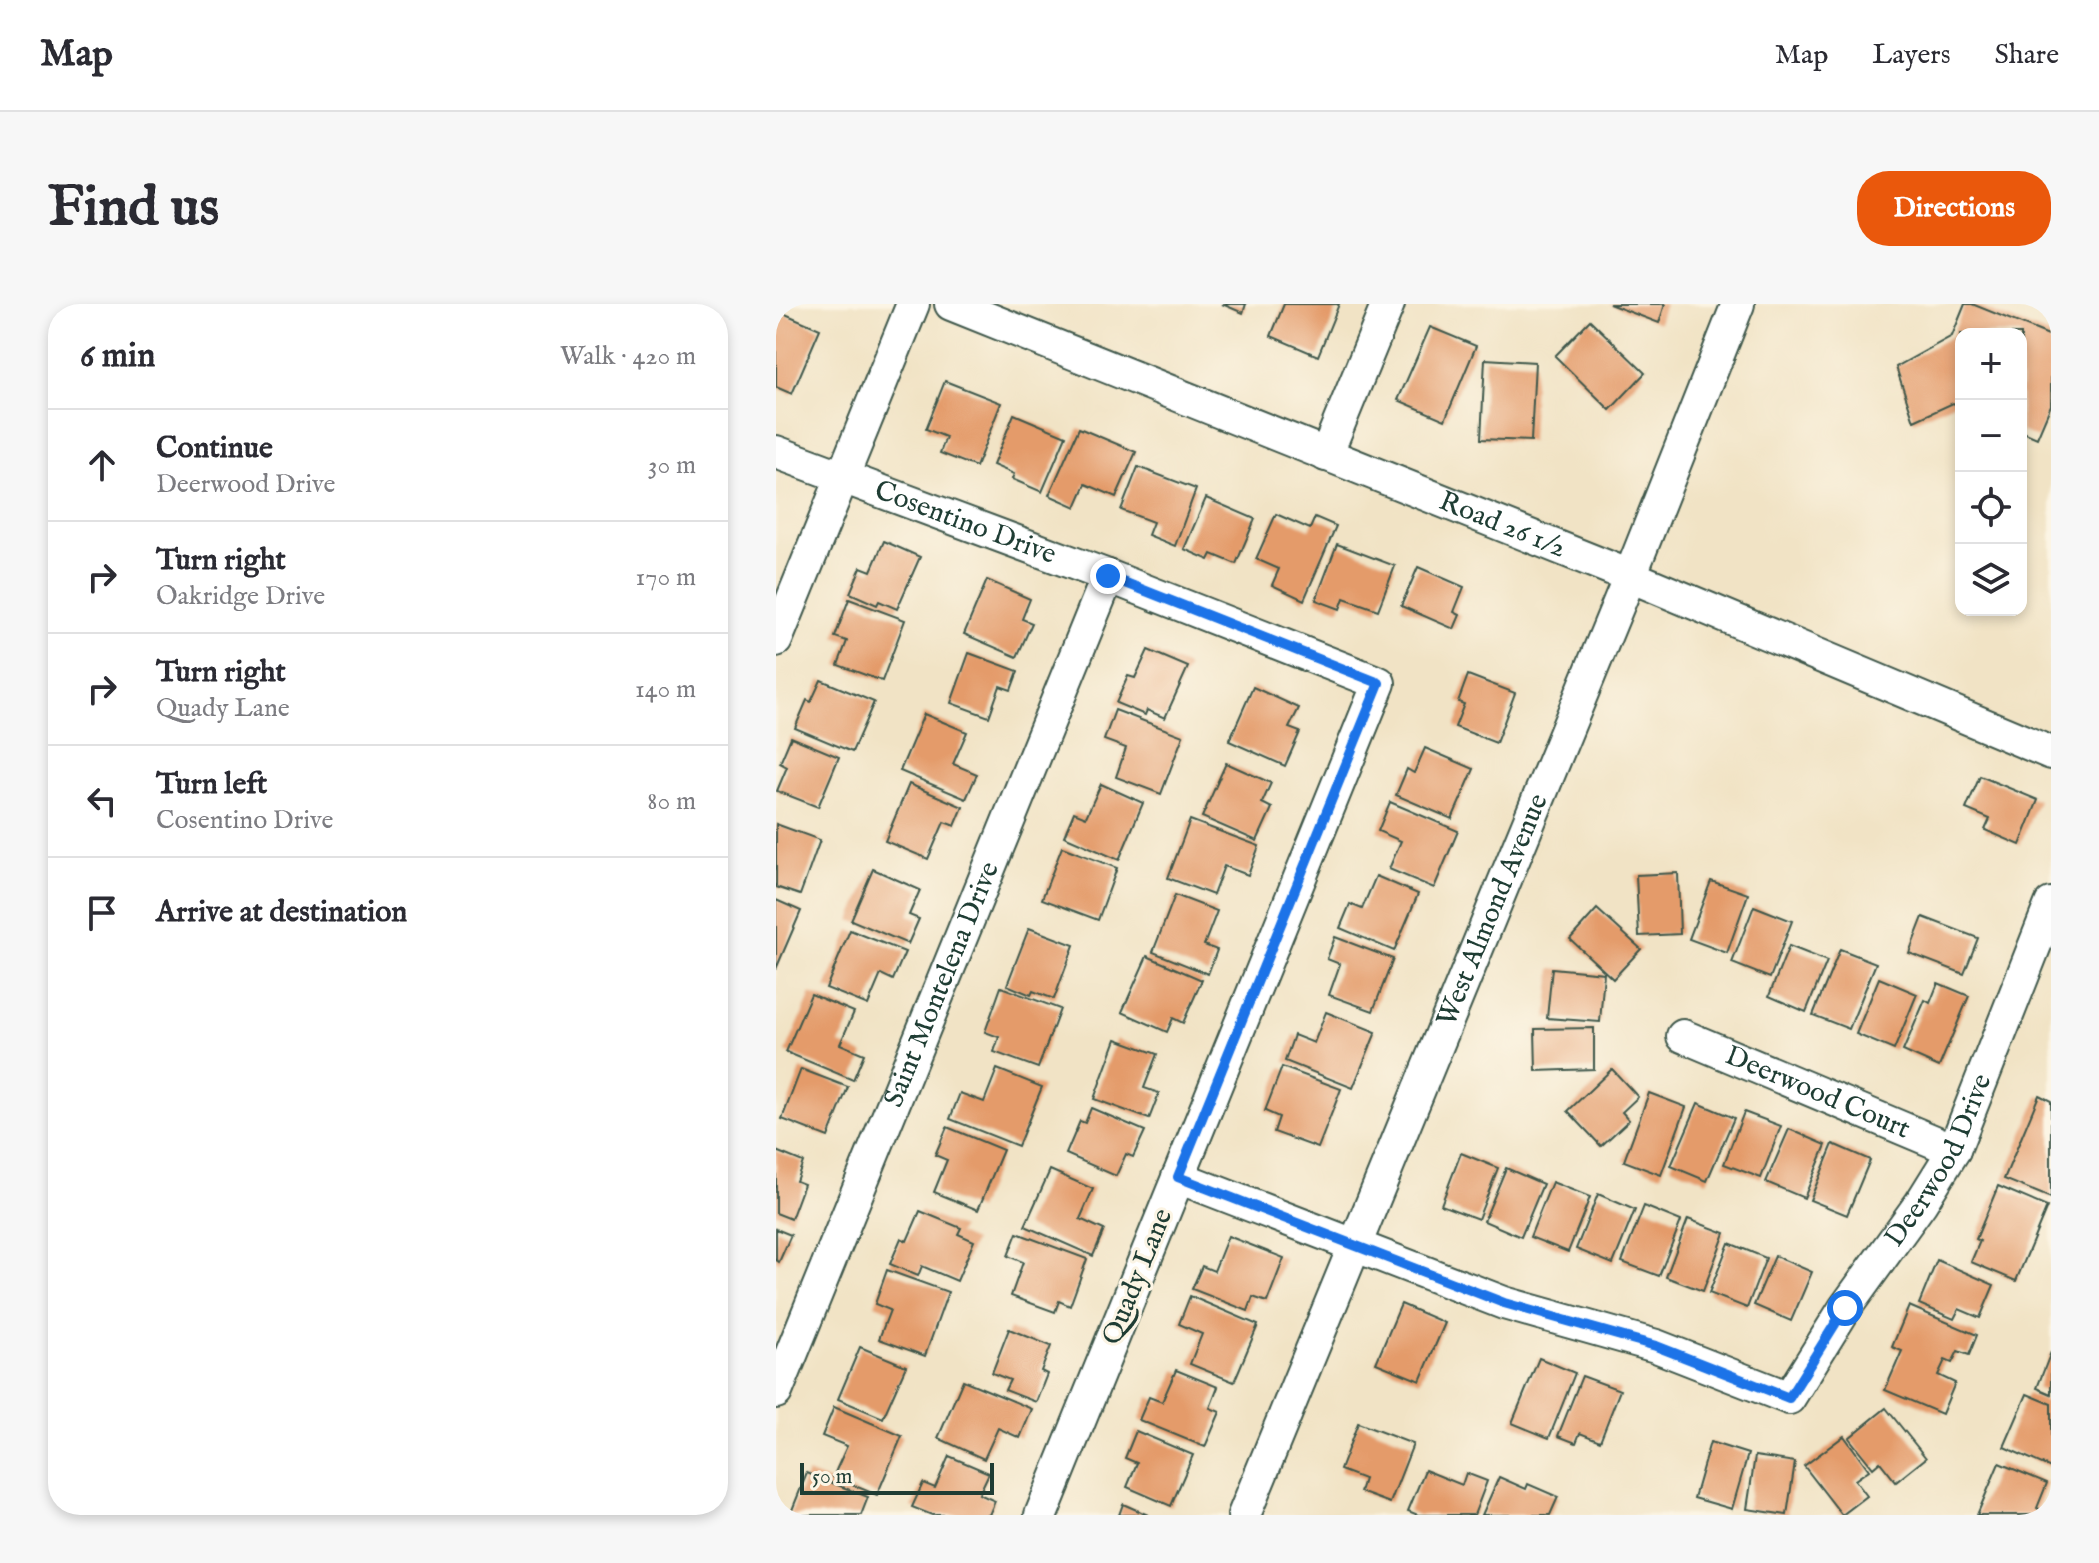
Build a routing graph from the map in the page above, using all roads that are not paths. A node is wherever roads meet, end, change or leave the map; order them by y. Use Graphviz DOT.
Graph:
graph roads {
  1 [pos="913,304"];
  2 [pos="951,304"];
  3 [pos="1388,304"];
  4 [pos="1738,304"];
  5 [pos="776,452"];
  6 [pos="1326,455"];
  7 [pos="842,477"];
  8 [pos="1108,576"];
  9 [pos="1630,576"];
  10 [pos="776,640"];
  11 [pos="1379,683"];
  12 [pos="2051,753"];
  13 [pos="2051,904"];
  14 [pos="2041,962"];
  15 [pos="1683,1036"];
  16 [pos="1954,1150"];
  17 [pos="1178,1177"];
  18 [pos="1355,1244"];
  19 [pos="776,1392"];
  20 [pos="1041,1515"];
  21 [pos="1244,1515"];
  1 -- 7 [label="street"];
  2 -- 6 [label="street, Road 26 1/2"];
  3 -- 6 [label="street"];
  4 -- 9 [label="street, West Almond Avenue"];
  5 -- 7 [label="street, Cosentino Drive"];
  6 -- 9 [label="street, Road 26 1/2"];
  7 -- 8 [label="street, Cosentino Drive"];
  7 -- 10 [label="street"];
  8 -- 11 [label="street, Cosentino Drive"];
  8 -- 19 [label="street, Saint Montelena Drive"];
  9 -- 12 [label="street, Road 26 1/2"];
  9 -- 18 [label="street, West Almond Avenue"];
  11 -- 17 [label="street, Quady Lane"];
  13 -- 14 [label="street, Deerwood Drive"];
  14 -- 16 [label="street, Deerwood Drive"];
  15 -- 16 [label="street, Deerwood Court"];
  16 -- 18 [label="street, Deerwood Drive"];
  17 -- 18 [label="street"];
  17 -- 20 [label="street, Quady Lane"];
  18 -- 21 [label="street, West Almond Avenue"];
}
